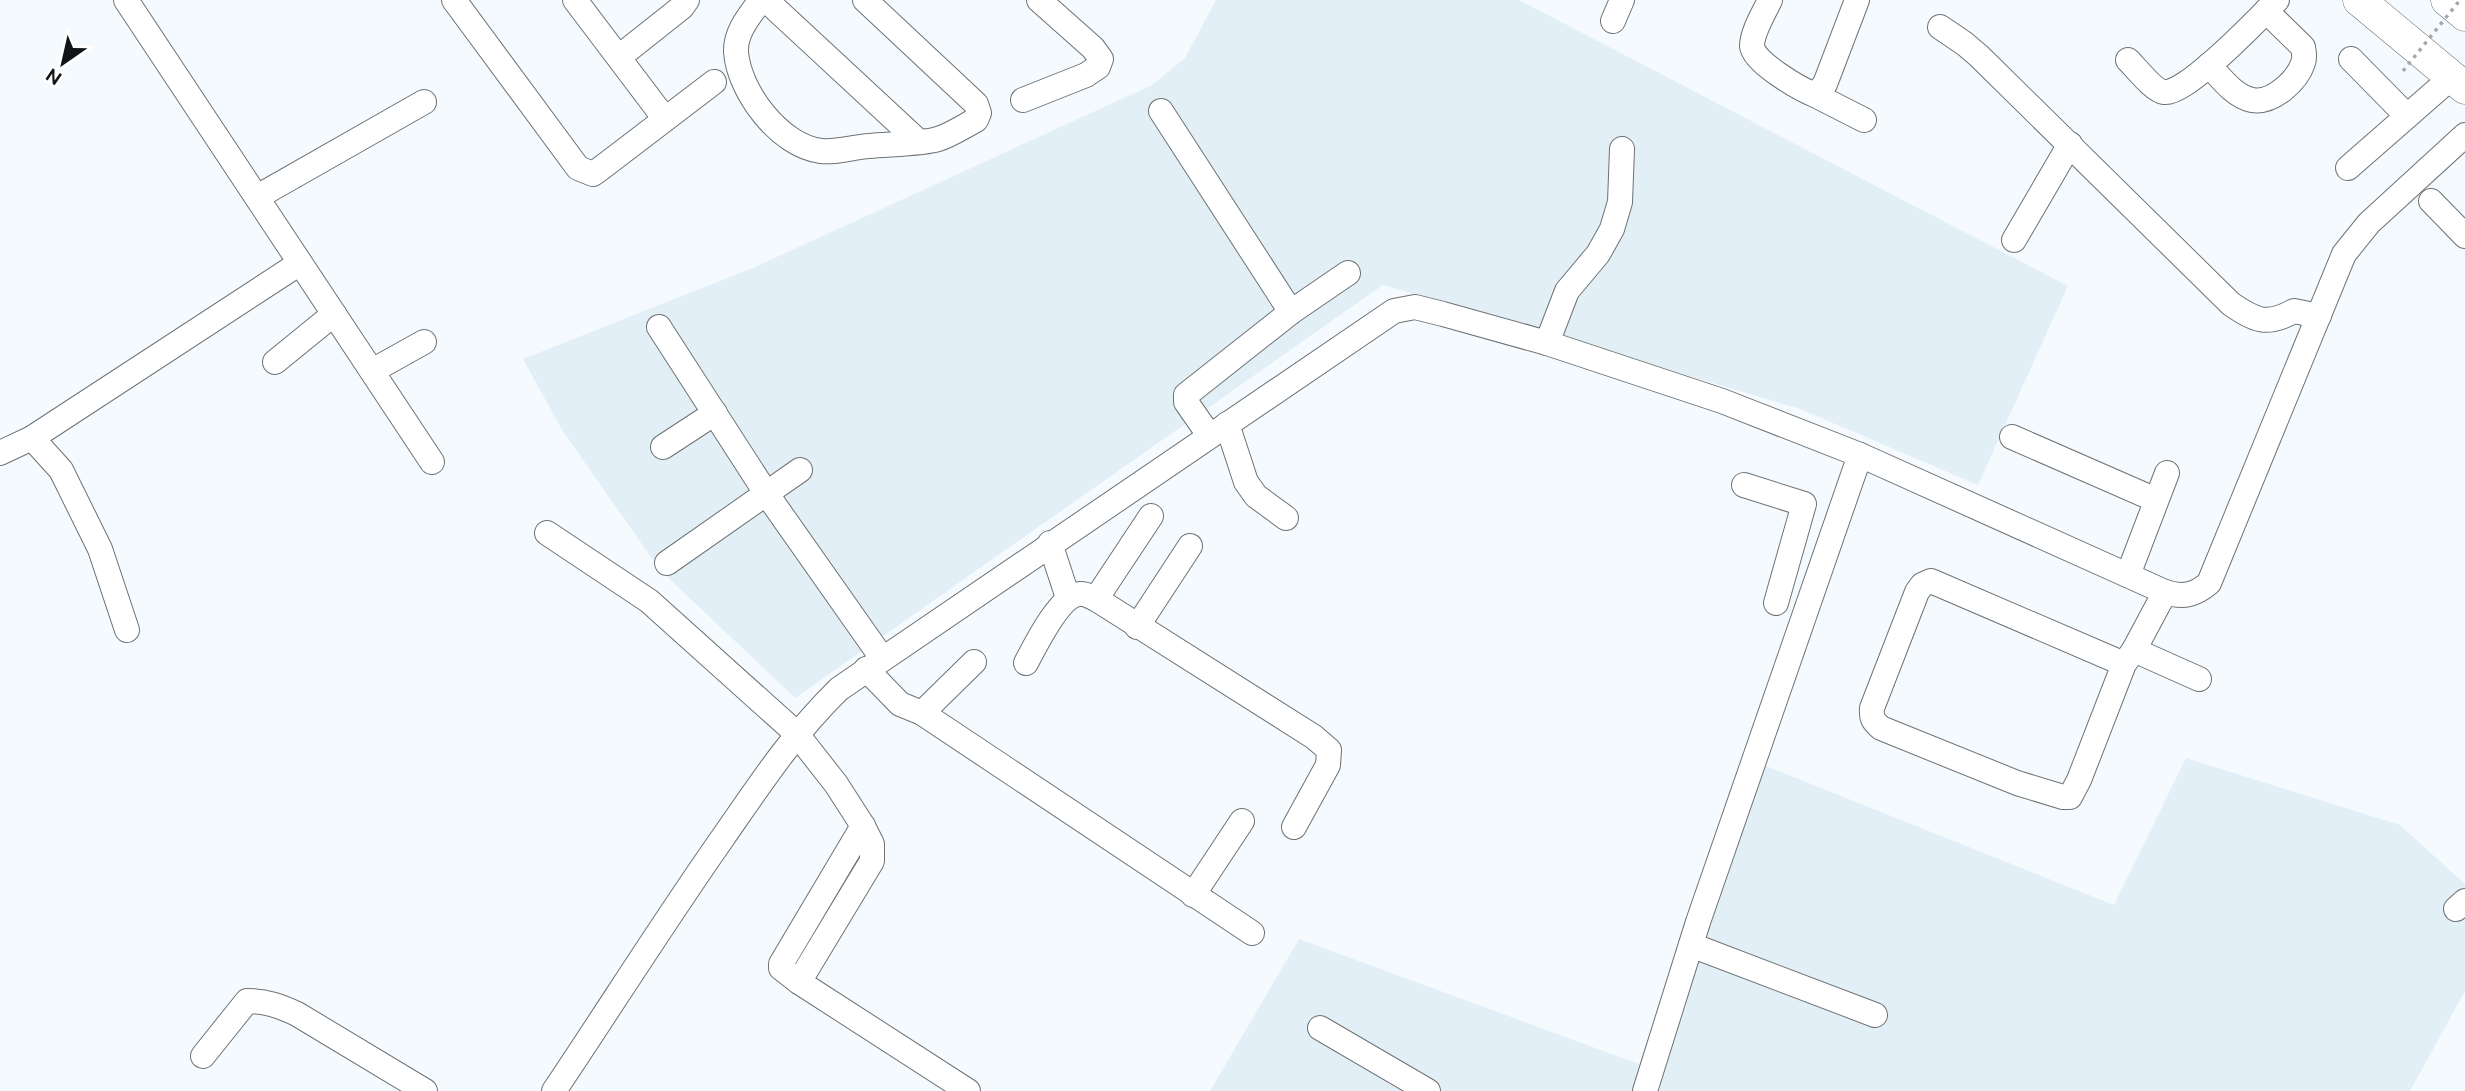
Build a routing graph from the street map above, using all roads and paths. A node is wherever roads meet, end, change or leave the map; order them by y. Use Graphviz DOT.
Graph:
graph roads {
  1 [pos="126,0"];
  2 [pos="454,0"];
  3 [pos="575,0"];
  4 [pos="687,0"];
  5 [pos="761,0"];
  6 [pos="766,0"];
  7 [pos="865,0"];
  8 [pos="1040,0"];
  9 [pos="1770,0"];
  10 [pos="1857,0"];
  11 [pos="2359,0"];
  12 [pos="2447,0"];
  13 [pos="2460,0"];
  14 [pos="2272,5"];
  15 [pos="2465,15"];
  16 [pos="1940,27"];
  17 [pos="619,57"];
  18 [pos="2351,59"];
  19 [pos="2128,60"];
  20 [pos="2210,65"];
  21 [pos="2403,71"];
  22 [pos="714,82"];
  23 [pos="2458,83"];
  24 [pos="1815,95"];
  25 [pos="1023,100"];
  26 [pos="424,102"];
  27 [pos="1161,111"];
  28 [pos="2407,116"];
  29 [pos="664,119"];
  30 [pos="1864,120"];
  31 [pos="2465,135"];
  32 [pos="918,141"];
  33 [pos="2070,144"];
  34 [pos="1622,149"];
  35 [pos="2348,167"];
  36 [pos="257,197"];
  37 [pos="2431,201"];
  38 [pos="2465,236"];
  39 [pos="2014,240"];
  40 [pos="300,263"];
  41 [pos="1348,273"];
  42 [pos="1292,312"];
  43 [pos="334,314"];
  44 [pos="2319,316"];
  45 [pos="659,327"];
  46 [pos="424,342"];
  47 [pos="1547,343"];
  48 [pos="275,362"];
  49 [pos="372,372"];
  50 [pos="715,413"];
  51 [pos="1218,430"];
  52 [pos="2012,437"];
  53 [pos="32,438"];
  54 [pos="663,447"];
  55 [pos="0,453"];
  56 [pos="1860,455"];
  57 [pos="432,462"];
  58 [pos="800,470"];
  59 [pos="2167,473"];
  60 [pos="1744,485"];
  61 [pos="766,492"];
  62 [pos="2156,500"];
  63 [pos="1804,504"];
  64 [pos="1841,513"];
  65 [pos="1152,516"];
  66 [pos="1286,518"];
  67 [pos="547,533"];
  68 [pos="1049,543"];
  69 [pos="1190,546"];
  70 [pos="667,563"];
  71 [pos="2128,575"];
  72 [pos="2165,592"];
  73 [pos="1068,598"];
  74 [pos="1096,599"];
  75 [pos="1776,603"];
  76 [pos="1137,626"];
  77 [pos="127,630"];
  78 [pos="2129,657"];
  79 [pos="974,662"];
  80 [pos="1026,663"];
  81 [pos="874,664"];
  82 [pos="2199,679"];
  83 [pos="922,713"];
  84 [pos="796,733"];
  85 [pos="1242,821"];
  86 [pos="1294,827"];
  87 [pos="1192,895"];
  88 [pos="1252,933"];
  89 [pos="1691,945"];
  90 [pos="1875,1015"];
  91 [pos="1320,1028"];
  92 [pos="203,1056"];
  93 [pos="411,1087"];
  94 [pos="554,1091"];
  95 [pos="968,1091"];
  96 [pos="1428,1091"];
  97 [pos="1645,1091"];
  1 -- 36 [label="street"];
  2 -- 29 [label="street"];
  3 -- 17 [label="street"];
  4 -- 17 [label="street"];
  5 -- 32 [label="street"];
  6 -- 32 [label="street"];
  7 -- 32 [label="street"];
  8 -- 25 [label="street"];
  9 -- 24 [label="street"];
  10 -- 24 [label="street"];
  11 -- 23 [label="main road"];
  12 -- 15 [label="main road"];
  13 -- 21 [label="path, bridge"];
  14 -- 20 [label="street"];
  14 -- 20 [label="street"];
  16 -- 33 [label="street"];
  17 -- 29 [label="street"];
  18 -- 28 [label="street"];
  19 -- 20 [label="street"];
  22 -- 29 [label="street"];
  23 -- 28 [label="street"];
  24 -- 30 [label="street"];
  26 -- 36 [label="street"];
  27 -- 42 [label="street"];
  28 -- 35 [label="street"];
  31 -- 44 [label="street"];
  33 -- 39 [label="street"];
  33 -- 44 [label="street"];
  34 -- 47 [label="street"];
  36 -- 40 [label="street"];
  37 -- 38 [label="street"];
  40 -- 43 [label="street"];
  40 -- 53 [label="street"];
  41 -- 42 [label="street"];
  42 -- 51 [label="street"];
  43 -- 48 [label="street"];
  43 -- 49 [label="street"];
  44 -- 72 [label="street"];
  45 -- 50 [label="street"];
  46 -- 49 [label="street"];
  47 -- 51 [label="street"];
  47 -- 56 [label="street"];
  49 -- 57 [label="street"];
  50 -- 54 [label="street"];
  50 -- 61 [label="street"];
  51 -- 66 [label="street"];
  51 -- 68 [label="street"];
  52 -- 62 [label="street"];
  53 -- 55 [label="street"];
  53 -- 77 [label="street"];
  56 -- 64 [label="street"];
  56 -- 71 [label="street"];
  58 -- 61 [label="street"];
  59 -- 62 [label="street"];
  60 -- 63 [label="street"];
  61 -- 70 [label="street"];
  61 -- 81 [label="street"];
  62 -- 71 [label="street"];
  63 -- 64 [label="street"];
  63 -- 75 [label="street"];
  64 -- 89 [label="street"];
  65 -- 74 [label="street"];
  67 -- 84 [label="street"];
  68 -- 73 [label="street"];
  68 -- 81 [label="street"];
  69 -- 76 [label="street"];
  71 -- 72 [label="street"];
  72 -- 78 [label="street"];
  73 -- 74 [label="street"];
  73 -- 80 [label="street"];
  74 -- 76 [label="street"];
  76 -- 86 [label="street"];
  78 -- 78 [label="street"];
  78 -- 82 [label="street"];
  79 -- 83 [label="street"];
  81 -- 83 [label="street"];
  81 -- 84 [label="street"];
  83 -- 87 [label="street"];
  84 -- 94 [label="street"];
  84 -- 95 [label="street"];
  85 -- 87 [label="street"];
  87 -- 88 [label="street"];
  89 -- 90 [label="street"];
  89 -- 97 [label="street"];
  91 -- 96 [label="street"];
  92 -- 93 [label="street"];
}
